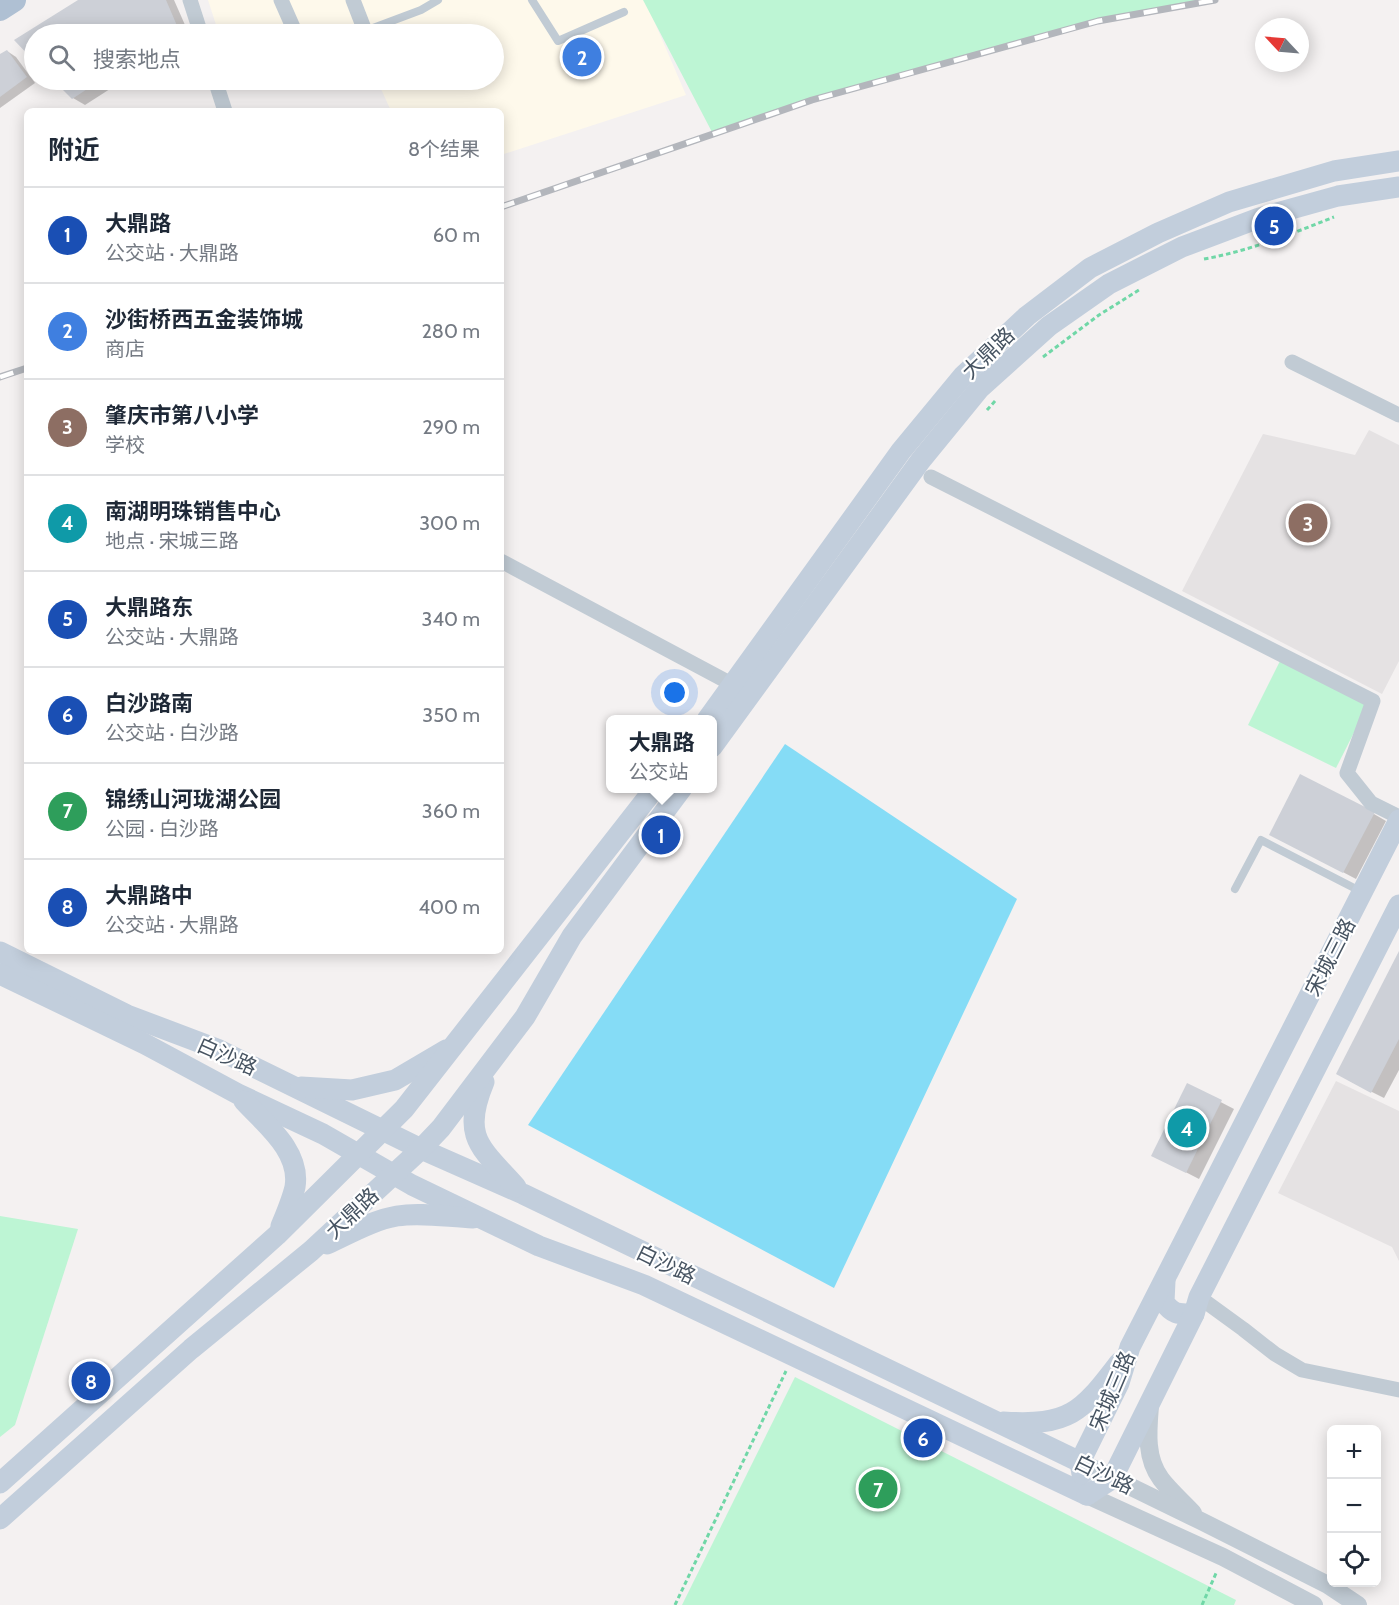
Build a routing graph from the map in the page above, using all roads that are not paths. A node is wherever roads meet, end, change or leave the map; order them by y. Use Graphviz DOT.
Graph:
graph roads {
  1 [pos="15,0"];
  2 [pos="190,0"];
  3 [pos="281,0"];
  4 [pos="353,0"];
  5 [pos="438,0"];
  6 [pos="532,0"];
  7 [pos="0,9"];
  8 [pos="624,12"];
  9 [pos="198,24"];
  10 [pos="292,24"];
  11 [pos="359,24"];
  12 [pos="384,24"];
  13 [pos="221,90"];
  14 [pos="224,108"];
  15 [pos="1399,161"];
  16 [pos="1399,187"];
  17 [pos="1292,362"];
  18 [pos="1399,415"];
  19 [pos="932,477"];
  20 [pos="504,563"];
  21 [pos="742,690"];
  22 [pos="713,715"];
  23 [pos="717,738"];
  24 [pos="652,793"];
  25 [pos="679,793"];
  26 [pos="1399,818"];
  27 [pos="1235,889"];
  28 [pos="1362,892"];
  29 [pos="1399,905"];
  30 [pos="1394,928"];
  31 [pos="0,952"];
  32 [pos="0,974"];
  33 [pos="457,1043"];
  34 [pos="492,1062"];
  35 [pos="291,1086"];
  36 [pos="238,1094"];
  37 [pos="384,1130"];
  38 [pos="421,1149"];
  39 [pos="358,1155"];
  40 [pos="392,1175"];
  41 [pos="523,1194"];
  42 [pos="482,1219"];
  43 [pos="277,1235"];
  44 [pos="311,1251"];
  45 [pos="1166,1281"];
  46 [pos="1197,1306"];
  47 [pos="1130,1347"];
  48 [pos="1399,1390"];
  49 [pos="1151,1401"];
  50 [pos="991,1421"];
  51 [pos="1080,1462"];
  52 [pos="1112,1479"];
  53 [pos="0,1483"];
  54 [pos="1087,1495"];
  55 [pos="0,1519"];
  56 [pos="1201,1521"];
  57 [pos="1314,1605"];
  58 [pos="1358,1605"];
  1 -- 7 [label="main road"];
  2 -- 9 [label="street"];
  3 -- 10 [label="street"];
  4 -- 11 [label="street"];
  5 -- 12 [label="lane"];
  6 -- 8 [label="lane"];
  13 -- 14 [label="street"];
  15 -- 21 [label="main road, 大鼎路"];
  16 -- 21 [label="main road, 大鼎路"];
  17 -- 18 [label="street"];
  19 -- 26 [label="street"];
  20 -- 21 [label="street"];
  21 -- 22 [label="main road, 大鼎路"];
  21 -- 23 [label="main road, 大鼎路"];
  24 -- 33 [label="main road, 大鼎路"];
  25 -- 34 [label="main road, 大鼎路"];
  26 -- 28 [label="main road, 宋城三路"];
  27 -- 28 [label="lane"];
  28 -- 45 [label="main road, 宋城三路"];
  29 -- 30 [label="main road, 宋城三路"];
  30 -- 46 [label="main road, 宋城三路"];
  31 -- 35 [label="main road, 白沙路"];
  32 -- 36 [label="main road, 白沙路"];
  33 -- 35 [label="main road"];
  33 -- 37 [label="main road, 大鼎路"];
  34 -- 38 [label="main road, 大鼎路"];
  34 -- 41 [label="main road"];
  35 -- 37 [label="main road, 白沙路"];
  36 -- 39 [label="main road, 白沙路"];
  36 -- 43 [label="main road"];
  37 -- 38 [label="main road, 白沙路"];
  37 -- 39 [label="main road, 大鼎路"];
  38 -- 40 [label="main road, 大鼎路"];
  38 -- 41 [label="main road, 白沙路"];
  39 -- 40 [label="main road, 白沙路"];
  39 -- 43 [label="main road, 大鼎路"];
  40 -- 42 [label="main road, 白沙路"];
  40 -- 44 [label="main road, 大鼎路"];
  41 -- 50 [label="main road, 白沙路"];
  42 -- 44 [label="main road"];
  42 -- 54 [label="main road, 白沙路"];
  43 -- 53 [label="main road, 大鼎路"];
  44 -- 55 [label="main road, 大鼎路"];
  45 -- 46 [label="main road"];
  45 -- 47 [label="main road, 宋城三路"];
  46 -- 48 [label="street"];
  46 -- 49 [label="main road, 宋城三路"];
  47 -- 50 [label="main road"];
  47 -- 51 [label="main road, 宋城三路"];
  49 -- 52 [label="main road, 宋城三路"];
  49 -- 56 [label="street"];
  50 -- 51 [label="main road, 白沙路"];
  51 -- 52 [label="street, 白沙路"];
  51 -- 54 [label="main road"];
  52 -- 54 [label="main road"];
  52 -- 56 [label="street, 白沙路"];
  54 -- 57 [label="street, 白沙路"];
  56 -- 58 [label="street, 白沙路"];
}
